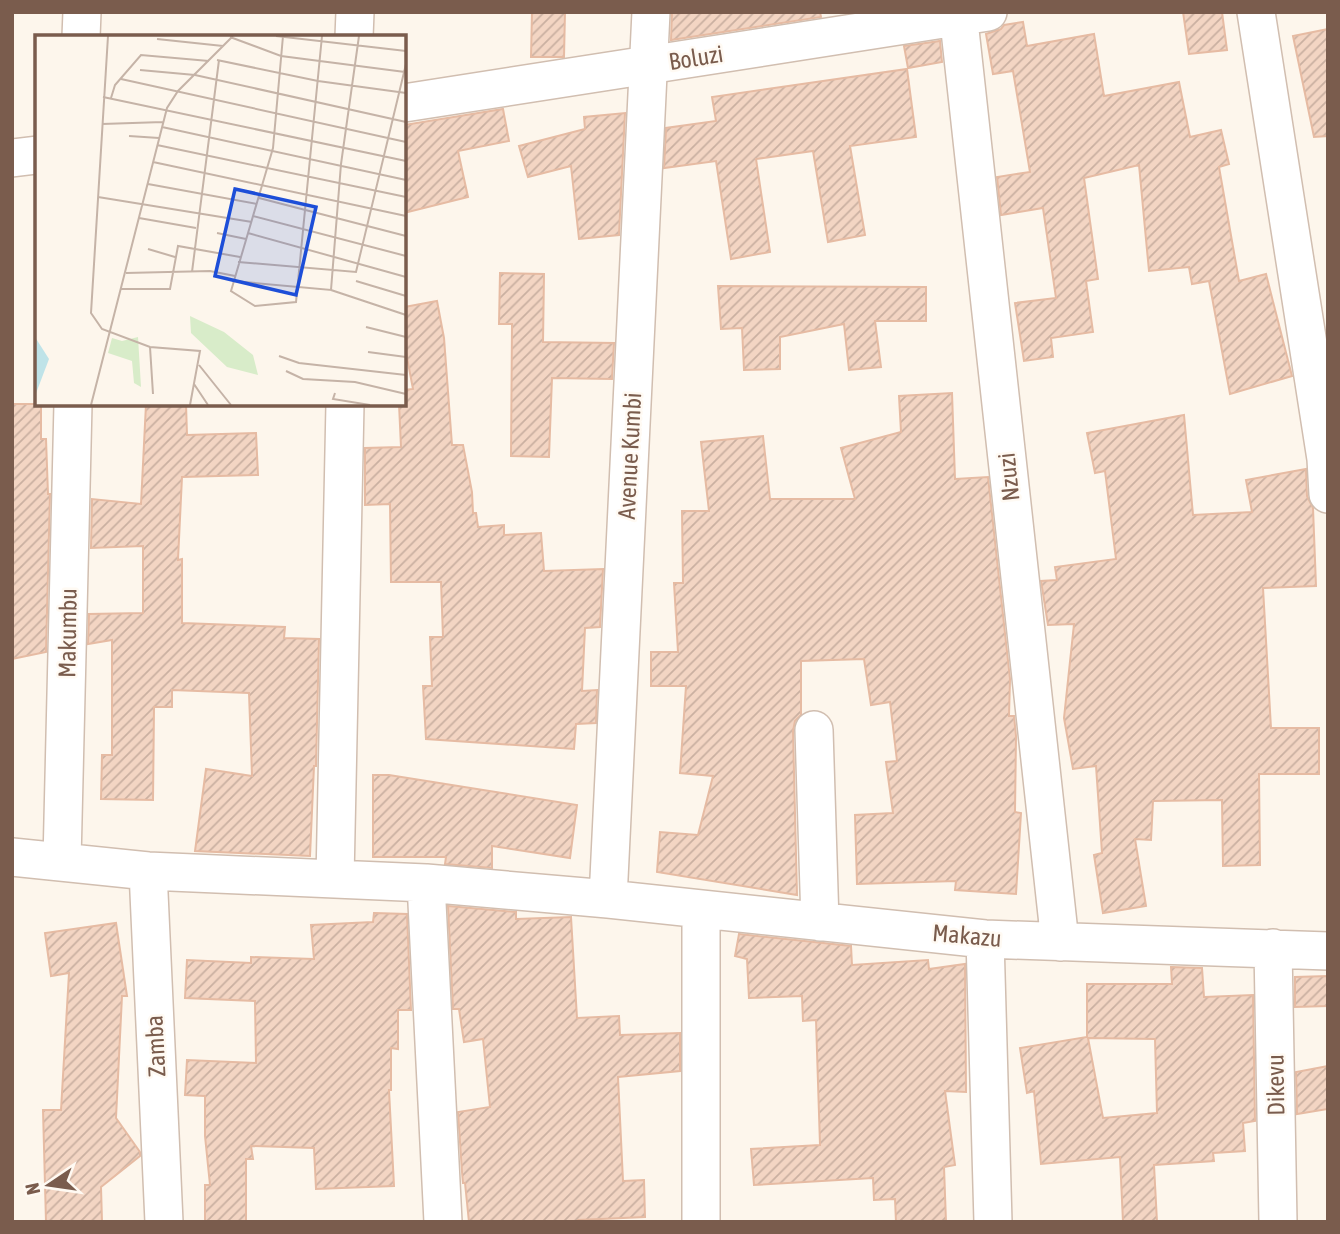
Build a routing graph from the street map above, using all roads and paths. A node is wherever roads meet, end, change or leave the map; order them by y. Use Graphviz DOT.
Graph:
graph roads {
  1 [pos="82,12"];
  2 [pos="355,12"];
  3 [pos="651,12"];
  4 [pos="1256,12"];
  5 [pos="968,14"];
  6 [pos="81,35"];
  7 [pos="354,35"];
  8 [pos="649,65"];
  9 [pos="406,103"];
  10 [pos="35,155"];
  11 [pos="12,158"];
  12 [pos="73,406"];
  13 [pos="345,406"];
  14 [pos="1328,494"];
  15 [pos="814,730"];
  16 [pos="12,857"];
  17 [pos="62,861"];
  18 [pos="148,870"];
  19 [pos="335,879"];
  20 [pos="426,883"];
  21 [pos="608,899"];
  22 [pos="701,909"];
  23 [pos="820,922"];
  24 [pos="985,939"];
  25 [pos="1060,942"];
  26 [pos="1273,948"];
  27 [pos="1328,951"];
  28 [pos="164,1222"];
  29 [pos="443,1222"];
  30 [pos="701,1222"];
  31 [pos="993,1222"];
  32 [pos="1278,1222"];
  1 -- 6 [label="street"];
  2 -- 7 [label="street"];
  3 -- 8 [label="street, Avenue Kumbi"];
  4 -- 14 [label="street"];
  5 -- 8 [label="street, Boluzi"];
  5 -- 25 [label="street, Nzuzi"];
  8 -- 9 [label="street, Boluzi"];
  8 -- 21 [label="street, Avenue Kumbi"];
  10 -- 11 [label="street"];
  12 -- 17 [label="street, Makumbu"];
  13 -- 19 [label="street"];
  15 -- 23 [label="street"];
  16 -- 17 [label="street, Makazu"];
  17 -- 18 [label="street, Makazu"];
  18 -- 19 [label="street, Makazu"];
  18 -- 28 [label="street, Zamba"];
  19 -- 20 [label="street, Makazu"];
  20 -- 21 [label="street, Makazu"];
  20 -- 29 [label="street"];
  21 -- 22 [label="street, Makazu"];
  22 -- 23 [label="street, Makazu"];
  22 -- 30 [label="street"];
  23 -- 24 [label="street, Makazu"];
  24 -- 25 [label="street, Makazu"];
  24 -- 31 [label="street"];
  25 -- 26 [label="street, Makazu"];
  26 -- 27 [label="street, Makazu"];
  26 -- 32 [label="street, Dikevu"];
}
